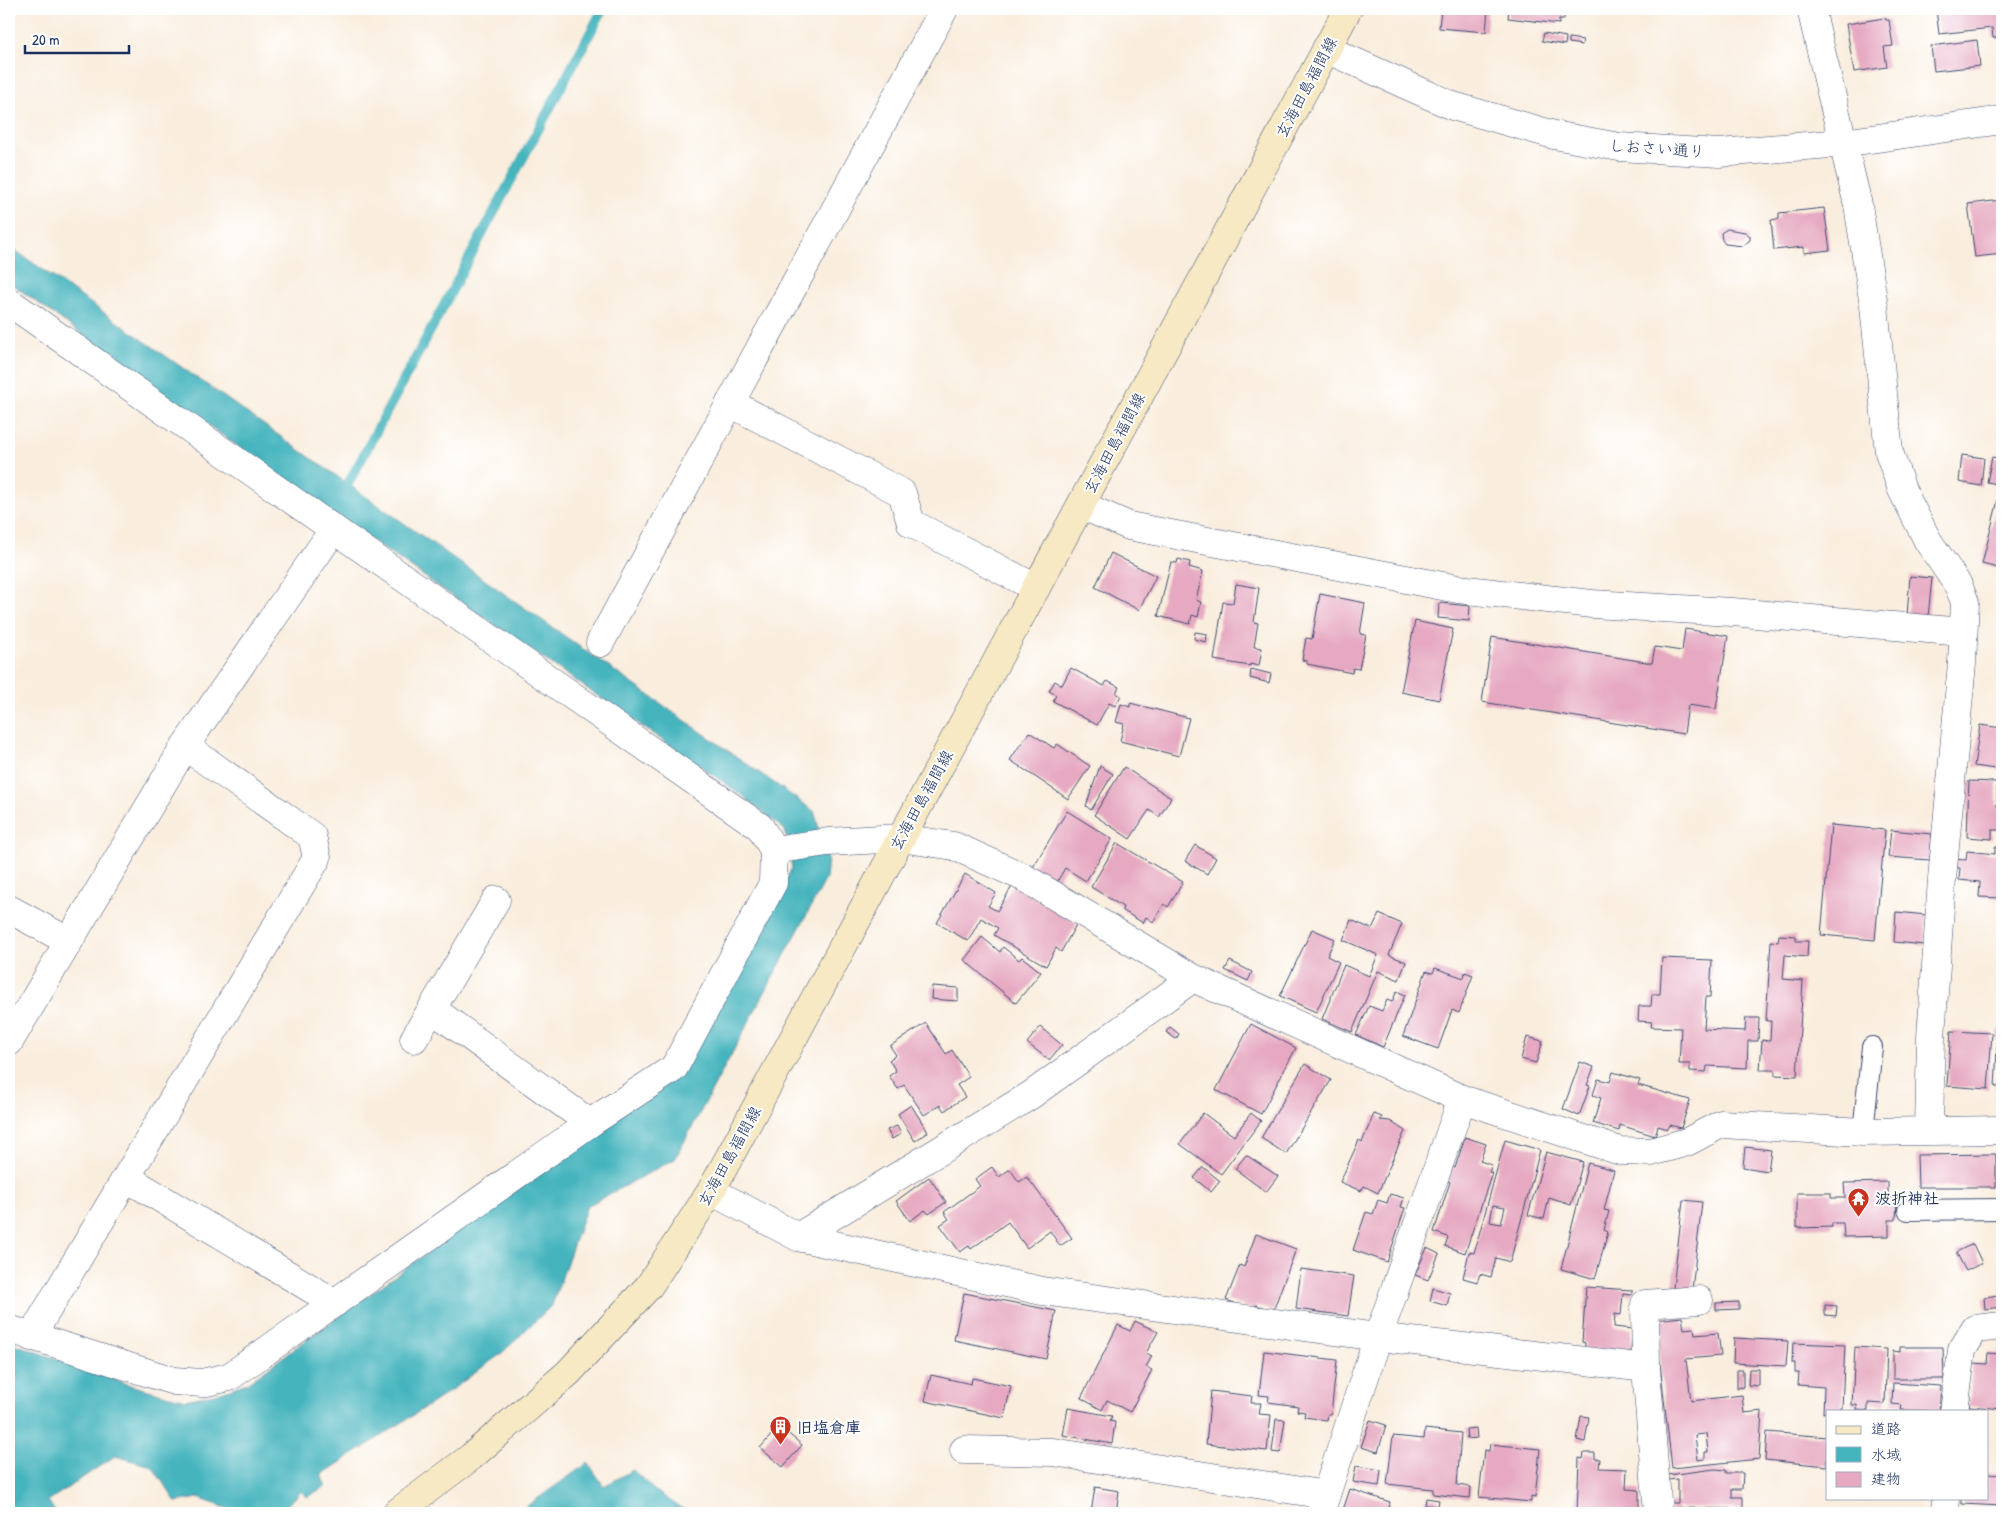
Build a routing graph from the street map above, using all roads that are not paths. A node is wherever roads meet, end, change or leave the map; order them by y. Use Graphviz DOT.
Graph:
graph roads {
  1 [pos="944,9"];
  2 [pos="1348,9"];
  3 [pos="1811,9"];
  4 [pos="1326,49"];
  5 [pos="2002,120"];
  6 [pos="1843,143"];
  7 [pos="9,302"];
  8 [pos="730,403"];
  9 [pos="1081,505"];
  10 [pos="334,529"];
  11 [pos="1036,588"];
  12 [pos="1963,632"];
  13 [pos="600,642"];
  14 [pos="185,746"];
  15 [pos="900,838"];
  16 [pos="781,849"];
  17 [pos="496,900"];
  18 [pos="9,909"];
  19 [pos="68,941"];
  20 [pos="1193,978"];
  21 [pos="432,1009"];
  22 [pos="414,1039"];
  23 [pos="9,1042"];
  24 [pos="1872,1047"];
  25 [pos="1462,1099"];
  26 [pos="590,1123"];
  27 [pos="1929,1130"];
  28 [pos="2002,1130"];
  29 [pos="1863,1132"];
  30 [pos="128,1178"];
  31 [pos="711,1191"];
  32 [pos="2002,1208"];
  33 [pos="1908,1210"];
  34 [pos="798,1237"];
  35 [pos="1699,1300"];
  36 [pos="335,1303"];
  37 [pos="2002,1326"];
  38 [pos="20,1333"];
  39 [pos="1378,1337"];
  40 [pos="1646,1368"];
  41 [pos="1954,1410"];
  42 [pos="964,1450"];
  43 [pos="1946,1500"];
  44 [pos="1323,1504"];
  45 [pos="396,1513"];
  46 [pos="1658,1513"];
  47 [pos="1945,1513"];
  1 -- 8 [label="street"];
  2 -- 4 [label="main road, 玄海田島福間線"];
  3 -- 6 [label="street"];
  4 -- 6 [label="street, しおさい通り"];
  4 -- 9 [label="main road, 玄海田島福間線"];
  5 -- 6 [label="street, しおさい通り"];
  6 -- 12 [label="street"];
  7 -- 10 [label="street"];
  8 -- 11 [label="street"];
  8 -- 13 [label="street"];
  9 -- 11 [label="main road, 玄海田島福間線"];
  9 -- 12 [label="street"];
  10 -- 14 [label="street"];
  10 -- 16 [label="street"];
  11 -- 15 [label="main road, 玄海田島福間線"];
  12 -- 27 [label="street"];
  14 -- 19 [label="street"];
  14 -- 30 [label="street"];
  15 -- 16 [label="street"];
  15 -- 20 [label="street"];
  15 -- 31 [label="main road, 玄海田島福間線"];
  16 -- 26 [label="street"];
  17 -- 21 [label="street"];
  18 -- 19 [label="street"];
  19 -- 23 [label="street"];
  20 -- 25 [label="street"];
  20 -- 34 [label="street"];
  21 -- 22 [label="street"];
  21 -- 26 [label="street"];
  24 -- 29 [label="lane"];
  25 -- 29 [label="street"];
  25 -- 39 [label="street"];
  26 -- 36 [label="street"];
  27 -- 28 [label="street"];
  27 -- 29 [label="street"];
  30 -- 36 [label="street"];
  30 -- 38 [label="street"];
  31 -- 34 [label="street"];
  31 -- 45 [label="main road, 玄海田島福間線"];
  32 -- 33 [label="lane"];
  34 -- 39 [label="street"];
  35 -- 40 [label="street"];
  36 -- 38 [label="street"];
  37 -- 41 [label="street"];
  39 -- 40 [label="street"];
  39 -- 44 [label="street"];
  40 -- 46 [label="street"];
  42 -- 44 [label="street"];
  43 -- 47 [label="street"];
}
